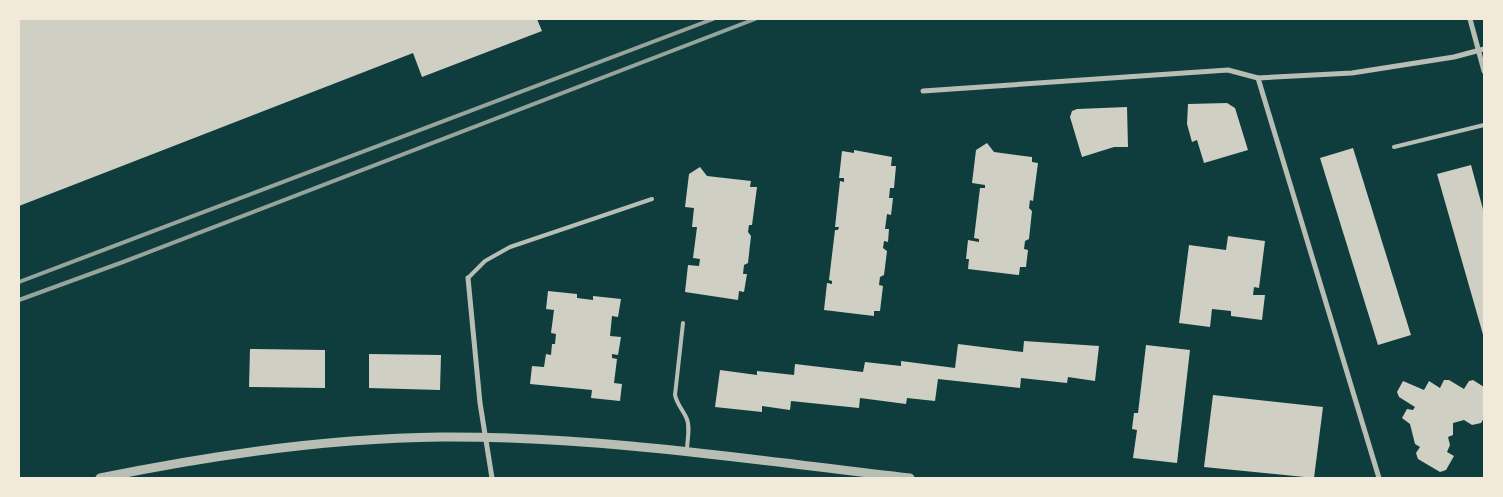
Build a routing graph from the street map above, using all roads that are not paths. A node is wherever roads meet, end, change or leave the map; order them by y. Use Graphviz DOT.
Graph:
graph roads {
  1 [pos="1470,19"];
  2 [pos="1481,50"];
  3 [pos="1484,71"];
  4 [pos="1258,78"];
  5 [pos="923,91"];
  6 [pos="1484,125"];
  7 [pos="1394,147"];
  8 [pos="652,199"];
  9 [pos="468,278"];
  10 [pos="683,323"];
  11 [pos="484,438"];
  12 [pos="687,452"];
  13 [pos="100,478"];
  14 [pos="492,478"];
  15 [pos="910,478"];
  16 [pos="1379,478"];
  1 -- 2 [label="street"];
  2 -- 3 [label="street"];
  2 -- 4 [label="street"];
  4 -- 5 [label="street"];
  4 -- 16 [label="street"];
  6 -- 7 [label="lane"];
  8 -- 9 [label="lane"];
  9 -- 11 [label="street"];
  10 -- 12 [label="lane"];
  11 -- 12 [label="street"];
  11 -- 13 [label="street"];
  11 -- 14 [label="street"];
  12 -- 15 [label="street"];
}
